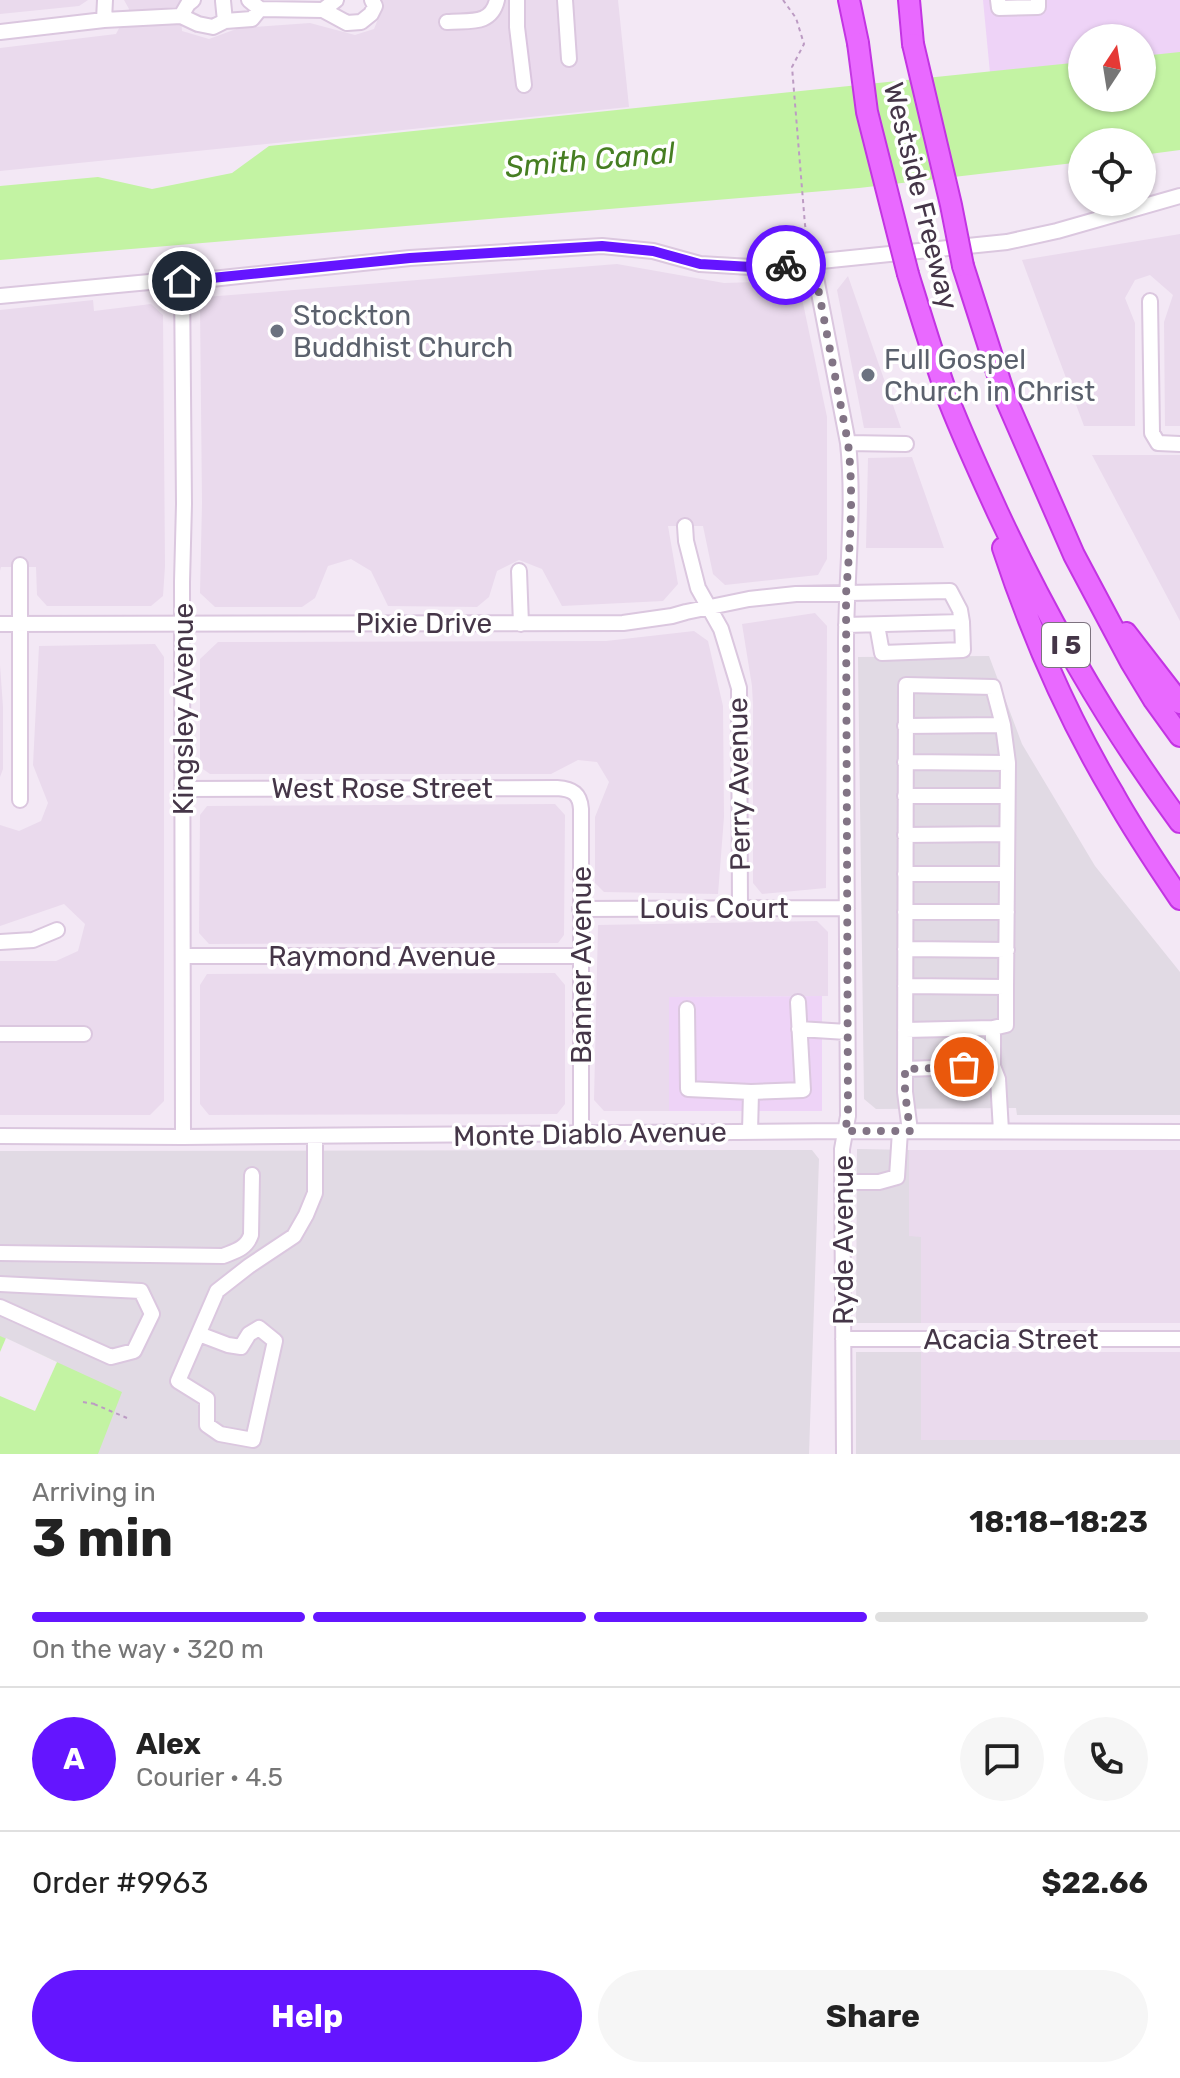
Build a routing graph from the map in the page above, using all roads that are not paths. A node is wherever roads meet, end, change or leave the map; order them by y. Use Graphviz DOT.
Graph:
graph roads {
  1 [pos="105,0"];
  2 [pos="193,0"];
  3 [pos="223,0"];
  4 [pos="336,0"];
  5 [pos="372,0"];
  6 [pos="497,0"];
  7 [pos="517,0"];
  8 [pos="565,0"];
  9 [pos="849,0"];
  10 [pos="909,0"];
  11 [pos="998,0"];
  12 [pos="1038,0"];
  13 [pos="257,3"];
  14 [pos="323,10"];
  15 [pos="181,16"];
  16 [pos="104,20"];
  17 [pos="225,21"];
  18 [pos="447,22"];
  19 [pos="0,32"];
  20 [pos="569,59"];
  21 [pos="524,85"];
  22 [pos="1180,196"];
  23 [pos="813,262"];
  24 [pos="182,281"];
  25 [pos="0,296"];
  26 [pos="1150,301"];
  27 [pos="848,443"];
  28 [pos="906,444"];
  29 [pos="1180,444"];
  30 [pos="972,457"];
  31 [pos="685,526"];
  32 [pos="20,565"];
  33 [pos="519,571"];
  34 [pos="1093,589"];
  35 [pos="846,594"];
  36 [pos="710,608"];
  37 [pos="962,622"];
  38 [pos="0,624"];
  39 [pos="20,624"];
  40 [pos="182,624"];
  41 [pos="521,624"];
  42 [pos="846,625"];
  43 [pos="877,625"];
  44 [pos="1180,703"];
  45 [pos="1003,725"];
  46 [pos="905,726"];
  47 [pos="1180,736"];
  48 [pos="905,762"];
  49 [pos="1008,763"];
  50 [pos="183,789"];
  51 [pos="578,796"];
  52 [pos="905,796"];
  53 [pos="1007,796"];
  54 [pos="20,800"];
  55 [pos="1180,822"];
  56 [pos="1007,834"];
  57 [pos="905,835"];
  58 [pos="905,874"];
  59 [pos="1007,874"];
  60 [pos="1180,899"];
  61 [pos="740,908"];
  62 [pos="847,908"];
  63 [pos="580,909"];
  64 [pos="905,912"];
  65 [pos="1007,912"];
  66 [pos="57,930"];
  67 [pos="0,942"];
  68 [pos="905,949"];
  69 [pos="1007,950"];
  70 [pos="183,956"];
  71 [pos="581,956"];
  72 [pos="905,986"];
  73 [pos="1006,987"];
  74 [pos="798,1002"];
  75 [pos="687,1009"];
  76 [pos="993,1028"];
  77 [pos="799,1029"];
  78 [pos="905,1030"];
  79 [pos="847,1032"];
  80 [pos="0,1034"];
  81 [pos="84,1034"];
  82 [pos="993,1066"];
  83 [pos="905,1069"];
  84 [pos="751,1092"];
  85 [pos="845,1131"];
  86 [pos="905,1131"];
  87 [pos="1001,1131"];
  88 [pos="750,1132"];
  89 [pos="1180,1132"];
  90 [pos="581,1135"];
  91 [pos="0,1136"];
  92 [pos="315,1136"];
  93 [pos="183,1137"];
  94 [pos="252,1175"];
  95 [pos="842,1182"];
  96 [pos="0,1253"];
  97 [pos="0,1284"];
  98 [pos="0,1307"];
  99 [pos="199,1334"];
  100 [pos="843,1339"];
  101 [pos="1180,1339"];
  102 [pos="844,1454"];
  1 -- 16 [label="street"];
  2 -- 15 [label="street"];
  3 -- 17 [label="street"];
  4 -- 14 [label="street"];
  5 -- 14 [label="street"];
  6 -- 18 [label="street"];
  7 -- 21 [label="street"];
  8 -- 20 [label="street"];
  9 -- 30 [label="highway, Westside Freeway / I 5, bridge"];
  10 -- 34 [label="highway, Westside Freeway / I 5, bridge"];
  11 -- 12 [label="street"];
  13 -- 14 [label="street"];
  13 -- 17 [label="street"];
  15 -- 16 [label="street"];
  15 -- 17 [label="street"];
  16 -- 19 [label="street"];
  22 -- 23 [label="street"];
  23 -- 24 [label="street"];
  23 -- 27 [label="street, Ryde Avenue"];
  24 -- 25 [label="street"];
  24 -- 40 [label="street, Kingsley Avenue"];
  26 -- 29 [label="street"];
  27 -- 28 [label="street"];
  27 -- 35 [label="street, Ryde Avenue"];
  30 -- 55 [label="highway, Westside Freeway / I 5"];
  30 -- 60 [label="highway"];
  31 -- 36 [label="street, Perry Avenue"];
  32 -- 39 [label="street"];
  33 -- 41 [label="street"];
  34 -- 44 [label="highway"];
  34 -- 47 [label="highway, Westside Freeway / I 5"];
  35 -- 36 [label="street, Pixie Drive"];
  35 -- 37 [label="street, Pixie Drive"];
  35 -- 42 [label="street, Ryde Avenue"];
  36 -- 41 [label="street, Pixie Drive"];
  36 -- 61 [label="street, Perry Avenue"];
  37 -- 43 [label="street"];
  37 -- 43 [label="street"];
  38 -- 39 [label="street, Pixie Drive"];
  39 -- 40 [label="street, Pixie Drive"];
  39 -- 54 [label="street"];
  40 -- 41 [label="street, Pixie Drive"];
  40 -- 50 [label="street, Kingsley Avenue"];
  42 -- 43 [label="street"];
  42 -- 62 [label="street, Ryde Avenue"];
  45 -- 46 [label="street"];
  45 -- 46 [label="street"];
  45 -- 49 [label="street"];
  46 -- 48 [label="street"];
  48 -- 49 [label="street"];
  48 -- 52 [label="street"];
  49 -- 53 [label="street"];
  50 -- 51 [label="street, West Rose Street"];
  50 -- 70 [label="street, Kingsley Avenue"];
  51 -- 63 [label="street, Banner Avenue"];
  52 -- 53 [label="street"];
  52 -- 57 [label="street"];
  53 -- 56 [label="street"];
  56 -- 57 [label="street"];
  56 -- 59 [label="street"];
  57 -- 58 [label="street"];
  58 -- 59 [label="street"];
  58 -- 64 [label="street"];
  59 -- 65 [label="street"];
  61 -- 62 [label="street, Louis Court"];
  61 -- 63 [label="street, Louis Court"];
  62 -- 79 [label="street, Ryde Avenue"];
  63 -- 71 [label="street, Banner Avenue"];
  64 -- 65 [label="street"];
  64 -- 68 [label="street"];
  65 -- 69 [label="street"];
  66 -- 67 [label="street"];
  68 -- 69 [label="street"];
  68 -- 72 [label="street"];
  69 -- 73 [label="street"];
  70 -- 71 [label="street, Raymond Avenue"];
  70 -- 93 [label="street, Kingsley Avenue"];
  71 -- 90 [label="street, Banner Avenue"];
  72 -- 73 [label="street"];
  72 -- 78 [label="street"];
  73 -- 76 [label="street"];
  74 -- 77 [label="street"];
  75 -- 84 [label="street"];
  76 -- 78 [label="street"];
  76 -- 82 [label="street"];
  77 -- 79 [label="street"];
  77 -- 84 [label="street"];
  78 -- 83 [label="street"];
  79 -- 85 [label="street, Ryde Avenue"];
  80 -- 81 [label="street"];
  82 -- 83 [label="street"];
  82 -- 87 [label="street"];
  83 -- 86 [label="street"];
  84 -- 88 [label="street"];
  85 -- 86 [label="street, Monte Diablo Avenue"];
  85 -- 88 [label="street, Monte Diablo Avenue"];
  85 -- 95 [label="street, Ryde Avenue"];
  86 -- 87 [label="street, Monte Diablo Avenue"];
  86 -- 95 [label="street"];
  87 -- 89 [label="street, Monte Diablo Avenue"];
  88 -- 90 [label="street, Monte Diablo Avenue"];
  90 -- 92 [label="street, Monte Diablo Avenue"];
  91 -- 93 [label="street, Monte Diablo Avenue"];
  92 -- 93 [label="street, Monte Diablo Avenue"];
  92 -- 99 [label="street"];
  94 -- 96 [label="street"];
  95 -- 100 [label="street, Ryde Avenue"];
  97 -- 98 [label="street"];
  99 -- 99 [label="street"];
  100 -- 101 [label="street, Acacia Street"];
  100 -- 102 [label="street, Ryde Avenue"];
}
